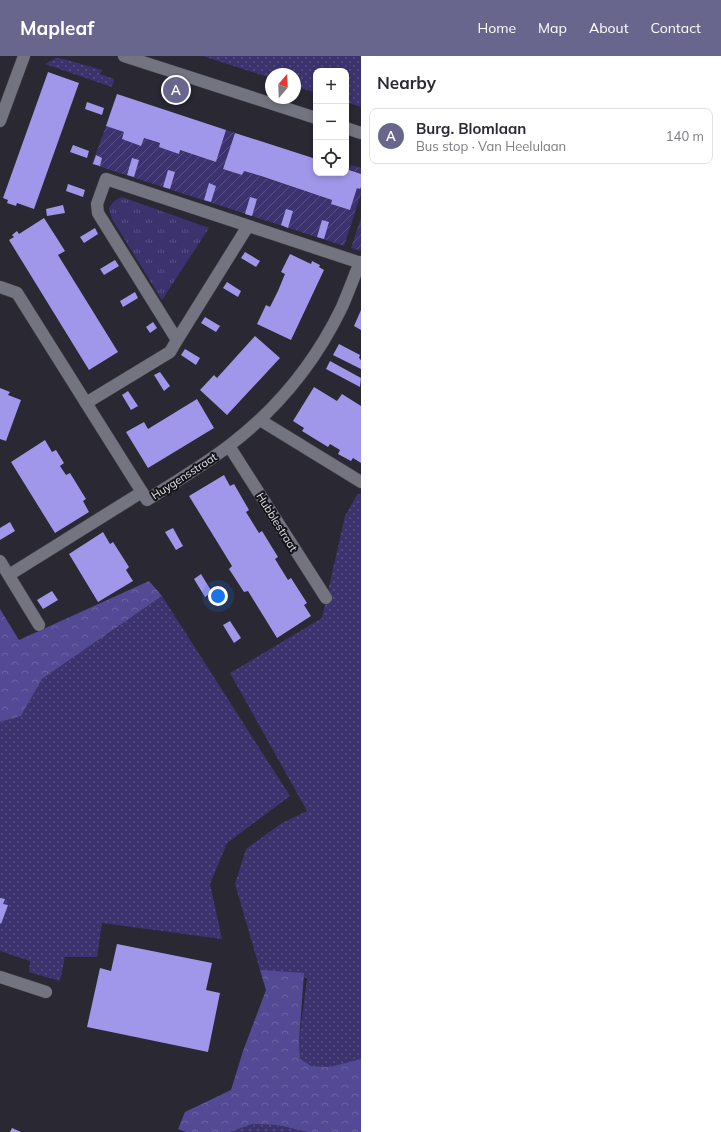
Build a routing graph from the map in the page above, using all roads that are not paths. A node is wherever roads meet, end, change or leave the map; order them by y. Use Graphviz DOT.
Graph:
graph roads {
  1 [pos="24,56"];
  2 [pos="124,56"];
  3 [pos="313,117"];
  4 [pos="0,121"];
  5 [pos="349,129"];
  6 [pos="361,133"];
  7 [pos="248,226"];
  8 [pos="361,263"];
  9 [pos="0,287"];
  10 [pos="177,340"];
  11 [pos="86,403"];
  12 [pos="260,420"];
  13 [pos="229,446"];
  14 [pos="361,482"];
  15 [pos="142,492"];
  16 [pos="0,561"];
  17 [pos="8,574"];
  18 [pos="326,598"];
  19 [pos="39,625"];
  20 [pos="0,978"];
  21 [pos="46,992"];
  1 -- 4 [label="street"];
  2 -- 3 [label="street"];
  5 -- 6 [label="street"];
  7 -- 8 [label="street"];
  7 -- 10 [label="street"];
  7 -- 10 [label="street"];
  8 -- 12 [label="street, Huygensstraat"];
  9 -- 11 [label="street, Huygensstraat"];
  10 -- 11 [label="street"];
  11 -- 15 [label="street, Huygensstraat"];
  12 -- 13 [label="street, Huygensstraat"];
  12 -- 14 [label="street"];
  13 -- 15 [label="street, Huygensstraat"];
  13 -- 18 [label="street, Hubblestraat"];
  15 -- 17 [label="street"];
  16 -- 17 [label="street"];
  17 -- 19 [label="street"];
  20 -- 21 [label="street"];
}
